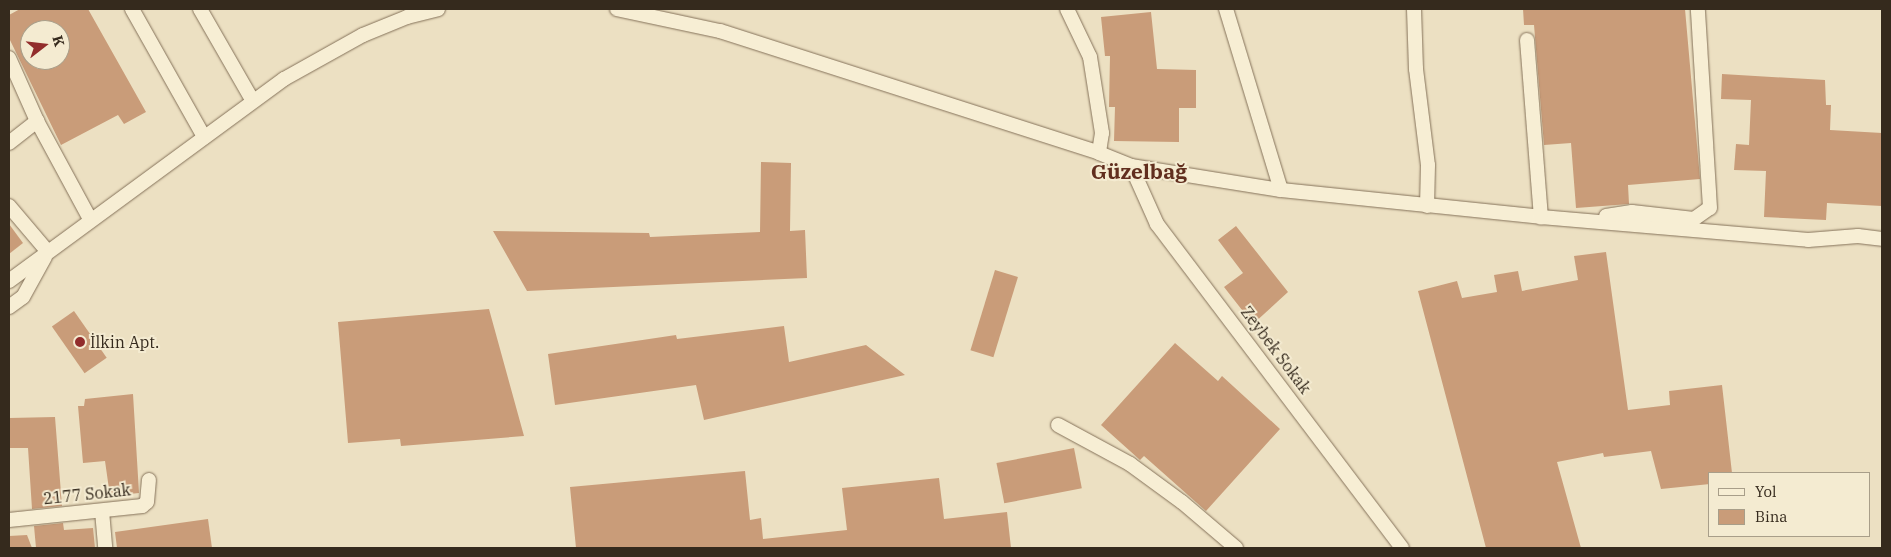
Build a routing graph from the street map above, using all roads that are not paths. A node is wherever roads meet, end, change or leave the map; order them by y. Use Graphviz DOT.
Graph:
graph roads {
  1 [pos="132,9"];
  2 [pos="200,9"];
  3 [pos="438,9"];
  4 [pos="617,9"];
  5 [pos="1067,9"];
  6 [pos="1226,9"];
  7 [pos="1414,9"];
  8 [pos="1698,9"];
  9 [pos="1527,40"];
  10 [pos="9,58"];
  11 [pos="253,100"];
  12 [pos="37,121"];
  13 [pos="204,137"];
  14 [pos="9,143"];
  15 [pos="1100,153"];
  16 [pos="1131,166"];
  17 [pos="1280,190"];
  18 [pos="9,206"];
  19 [pos="1427,206"];
  20 [pos="1540,217"];
  21 [pos="90,220"];
  22 [pos="1583,220"];
  23 [pos="1882,229"];
  24 [pos="1858,236"];
  25 [pos="1882,239"];
  26 [pos="48,252"];
  27 [pos="9,281"];
  28 [pos="9,307"];
  29 [pos="1058,425"];
  30 [pos="149,480"];
  31 [pos="102,511"];
  32 [pos="9,520"];
  33 [pos="1384,527"];
  34 [pos="105,548"];
  35 [pos="1236,548"];
  36 [pos="1388,548"];
  37 [pos="1402,548"];
  1 -- 13 [label="street"];
  2 -- 11 [label="street"];
  3 -- 11 [label="street"];
  4 -- 15 [label="street"];
  5 -- 15 [label="street"];
  6 -- 17 [label="street"];
  7 -- 19 [label="street"];
  8 -- 22 [label="street"];
  9 -- 20 [label="street"];
  10 -- 12 [label="street"];
  11 -- 13 [label="street"];
  12 -- 14 [label="street"];
  12 -- 21 [label="street"];
  13 -- 21 [label="street"];
  15 -- 16 [label="street"];
  16 -- 17 [label="street"];
  16 -- 33 [label="street, Zeybek Sokak"];
  17 -- 19 [label="street"];
  18 -- 26 [label="street"];
  19 -- 20 [label="street"];
  20 -- 22 [label="street"];
  21 -- 26 [label="street"];
  22 -- 24 [label="street"];
  23 -- 24 [label="street"];
  24 -- 25 [label="street"];
  26 -- 27 [label="street"];
  26 -- 28 [label="street"];
  29 -- 35 [label="street"];
  30 -- 31 [label="street, 2177 Sokak"];
  31 -- 32 [label="street, 2177 Sokak"];
  31 -- 34 [label="street"];
  33 -- 36 [label="street"];
  33 -- 37 [label="street, Zeybek Sokak"];
}
